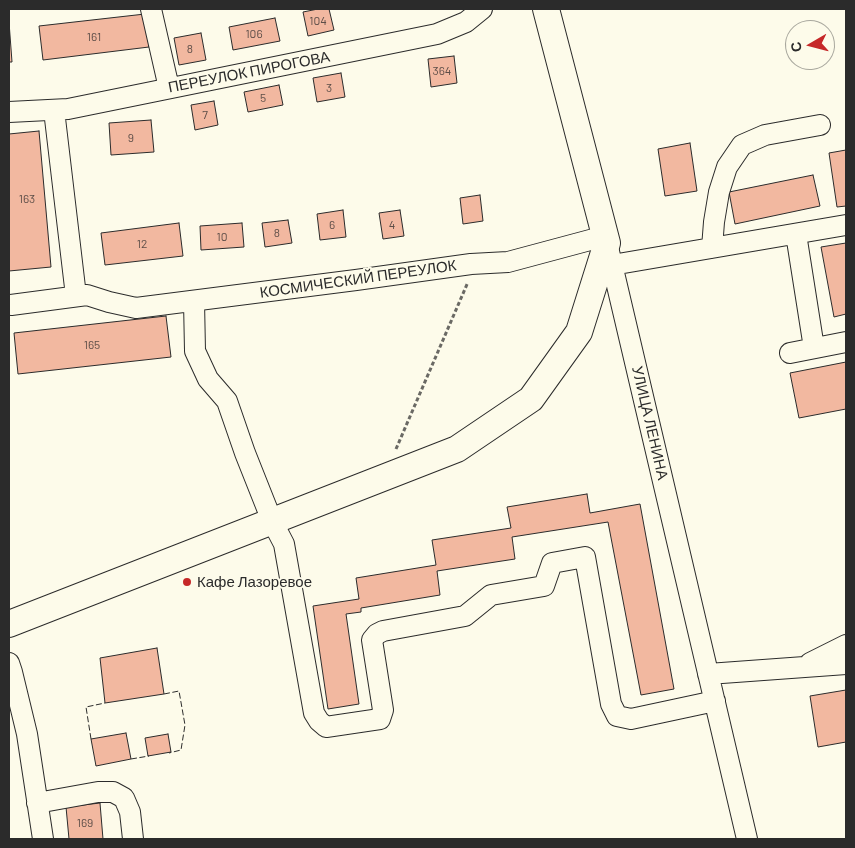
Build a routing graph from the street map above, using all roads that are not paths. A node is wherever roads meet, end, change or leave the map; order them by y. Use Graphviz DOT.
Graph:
graph roads {
  1 [pos="152,9"];
  2 [pos="482,9"];
  3 [pos="546,9"];
  4 [pos="169,88"];
  5 [pos="54,110"];
  6 [pos="9,112"];
  7 [pos="820,125"];
  8 [pos="846,225"];
  9 [pos="796,234"];
  10 [pos="608,248"];
  11 [pos="712,248"];
  12 [pos="76,296"];
  13 [pos="194,301"];
  14 [pos="11,305"];
  15 [pos="846,342"];
  16 [pos="814,348"];
  17 [pos="790,353"];
  18 [pos="272,521"];
  19 [pos="9,624"];
  20 [pos="846,645"];
  21 [pos="9,663"];
  22 [pos="846,664"];
  23 [pos="802,667"];
  24 [pos="708,674"];
  25 [pos="715,701"];
  26 [pos="37,803"];
  27 [pos="43,839"];
  28 [pos="133,839"];
  29 [pos="747,839"];
  1 -- 4 [label="street"];
  2 -- 4 [label="street, ПЕРЕУЛОК ПИРОГОВА"];
  3 -- 10 [label="main road, УЛИЦА ЛЕНИНА"];
  4 -- 5 [label="street, ПЕРЕУЛОК ПИРОГОВА"];
  5 -- 6 [label="street, ПЕРЕУЛОК ПИРОГОВА"];
  5 -- 12 [label="street"];
  7 -- 11 [label="street"];
  8 -- 9 [label="street, КОСМИЧЕСКИЙ ПЕРЕУЛОК"];
  9 -- 11 [label="street, КОСМИЧЕСКИЙ ПЕРЕУЛОК"];
  9 -- 16 [label="street"];
  10 -- 11 [label="street, КОСМИЧЕСКИЙ ПЕРЕУЛОК"];
  10 -- 13 [label="street, КОСМИЧЕСКИЙ ПЕРЕУЛОК"];
  10 -- 18 [label="main road"];
  10 -- 24 [label="street, УЛИЦА ЛЕНИНА"];
  12 -- 13 [label="street, КОСМИЧЕСКИЙ ПЕРЕУЛОК"];
  12 -- 14 [label="street, КОСМИЧЕСКИЙ ПЕРЕУЛОК"];
  13 -- 18 [label="street"];
  15 -- 16 [label="street"];
  16 -- 17 [label="street"];
  18 -- 19 [label="main road"];
  18 -- 25 [label="street"];
  20 -- 23 [label="street"];
  21 -- 26 [label="street"];
  22 -- 23 [label="street"];
  23 -- 24 [label="street"];
  24 -- 25 [label="street, УЛИЦА ЛЕНИНА"];
  25 -- 29 [label="street, УЛИЦА ЛЕНИНА"];
  26 -- 27 [label="street"];
  26 -- 28 [label="street"];
}
